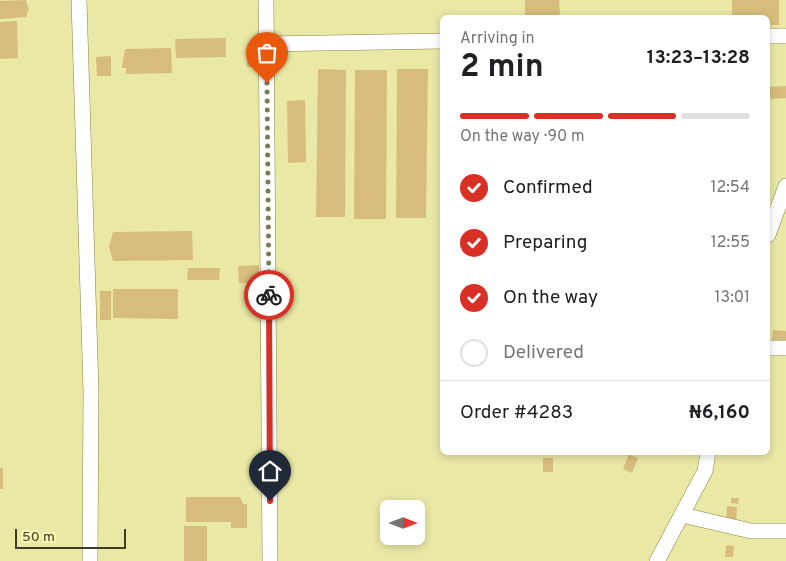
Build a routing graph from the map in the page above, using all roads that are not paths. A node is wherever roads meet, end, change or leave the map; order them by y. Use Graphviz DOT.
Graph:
graph roads {
  1 [pos="79,0"];
  2 [pos="266,0"];
  3 [pos="770,36"];
  4 [pos="786,36"];
  5 [pos="440,41"];
  6 [pos="267,44"];
  7 [pos="786,186"];
  8 [pos="770,230"];
  9 [pos="770,348"];
  10 [pos="786,348"];
  11 [pos="708,455"];
  12 [pos="682,515"];
  13 [pos="786,531"];
  14 [pos="90,561"];
  15 [pos="270,561"];
  16 [pos="657,561"];
  1 -- 14 [label="street"];
  2 -- 6 [label="street"];
  3 -- 4 [label="street"];
  5 -- 6 [label="street"];
  6 -- 15 [label="street"];
  7 -- 8 [label="street"];
  9 -- 10 [label="street"];
  11 -- 12 [label="street"];
  12 -- 13 [label="street"];
  12 -- 16 [label="street"];
}
